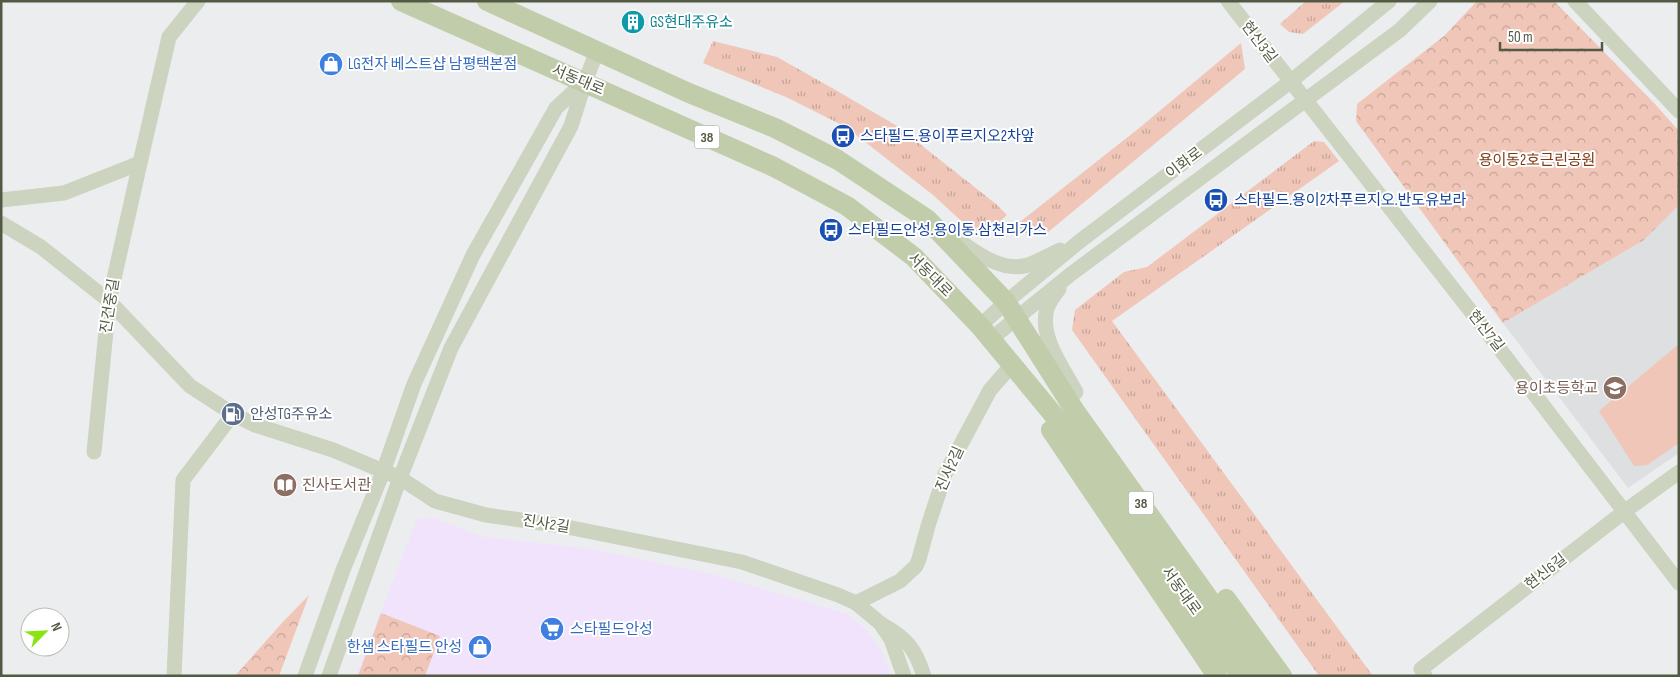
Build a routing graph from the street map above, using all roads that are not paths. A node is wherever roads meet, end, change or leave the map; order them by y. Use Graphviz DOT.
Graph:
graph roads {
  1 [pos="198,1"];
  2 [pos="401,1"];
  3 [pos="487,1"];
  4 [pos="1228,1"];
  5 [pos="1389,1"];
  6 [pos="1430,1"];
  7 [pos="1575,1"];
  8 [pos="598,51"];
  9 [pos="585,82"];
  10 [pos="1290,82"];
  11 [pos="1304,100"];
  12 [pos="1679,111"];
  13 [pos="140,163"];
  14 [pos="1,200"];
  15 [pos="927,219"];
  16 [pos="1,224"];
  17 [pos="1080,242"];
  18 [pos="1071,274"];
  19 [pos="109,301"];
  20 [pos="1015,315"];
  21 [pos="985,332"];
  22 [pos="1010,367"];
  23 [pos="1076,392"];
  24 [pos="233,414"];
  25 [pos="94,452"];
  26 [pos="383,472"];
  27 [pos="1679,472"];
  28 [pos="400,478"];
  29 [pos="1624,511"];
  30 [pos="1679,583"];
  31 [pos="856,603"];
  32 [pos="880,623"];
  33 [pos="174,676"];
  34 [pos="305,676"];
  35 [pos="329,676"];
  36 [pos="904,676"];
  37 [pos="924,676"];
  38 [pos="1217,676"];
  39 [pos="1241,676"];
  40 [pos="1264,676"];
  41 [pos="1282,676"];
  42 [pos="1425,676"];
  1 -- 13 [label="street, 진건중길"];
  2 -- 9 [label="main road, 서동대로 / 38"];
  3 -- 8 [label="main road, 서동대로 / 38"];
  4 -- 10 [label="street, 현신3길"];
  5 -- 10 [label="street, 이화로"];
  6 -- 11 [label="street"];
  7 -- 12 [label="street"];
  8 -- 9 [label="street"];
  8 -- 15 [label="main road, 서동대로 / 38"];
  9 -- 21 [label="main road, 서동대로 / 38"];
  9 -- 26 [label="street"];
  9 -- 28 [label="street"];
  10 -- 11 [label="street, 현신7길"];
  10 -- 17 [label="street, 이화로"];
  11 -- 18 [label="street"];
  11 -- 29 [label="street, 현신7길"];
  13 -- 14 [label="street"];
  13 -- 19 [label="street, 진건중길"];
  15 -- 17 [label="street"];
  15 -- 20 [label="main road, 서동대로 / 38"];
  16 -- 19 [label="street, 진사2길"];
  17 -- 20 [label="street, 이화로"];
  18 -- 20 [label="street"];
  18 -- 23 [label="street"];
  19 -- 24 [label="street, 진사2길"];
  19 -- 25 [label="street, 진건중길"];
  20 -- 21 [label="street"];
  20 -- 23 [label="main road"];
  20 -- 40 [label="main road, 서동대로 / 38"];
  21 -- 22 [label="main road"];
  21 -- 39 [label="main road, 서동대로 / 38"];
  22 -- 31 [label="street, 진사2길"];
  22 -- 38 [label="main road"];
  23 -- 41 [label="main road"];
  24 -- 26 [label="street, 진사2길"];
  24 -- 33 [label="street"];
  26 -- 28 [label="street, 진사2길"];
  26 -- 34 [label="street"];
  27 -- 29 [label="street, 현신6길"];
  28 -- 31 [label="street, 진사2길"];
  28 -- 35 [label="street"];
  29 -- 30 [label="street, 현신7길"];
  29 -- 42 [label="street, 현신6길"];
  31 -- 32 [label="street"];
  32 -- 36 [label="street"];
  32 -- 37 [label="street"];
}
